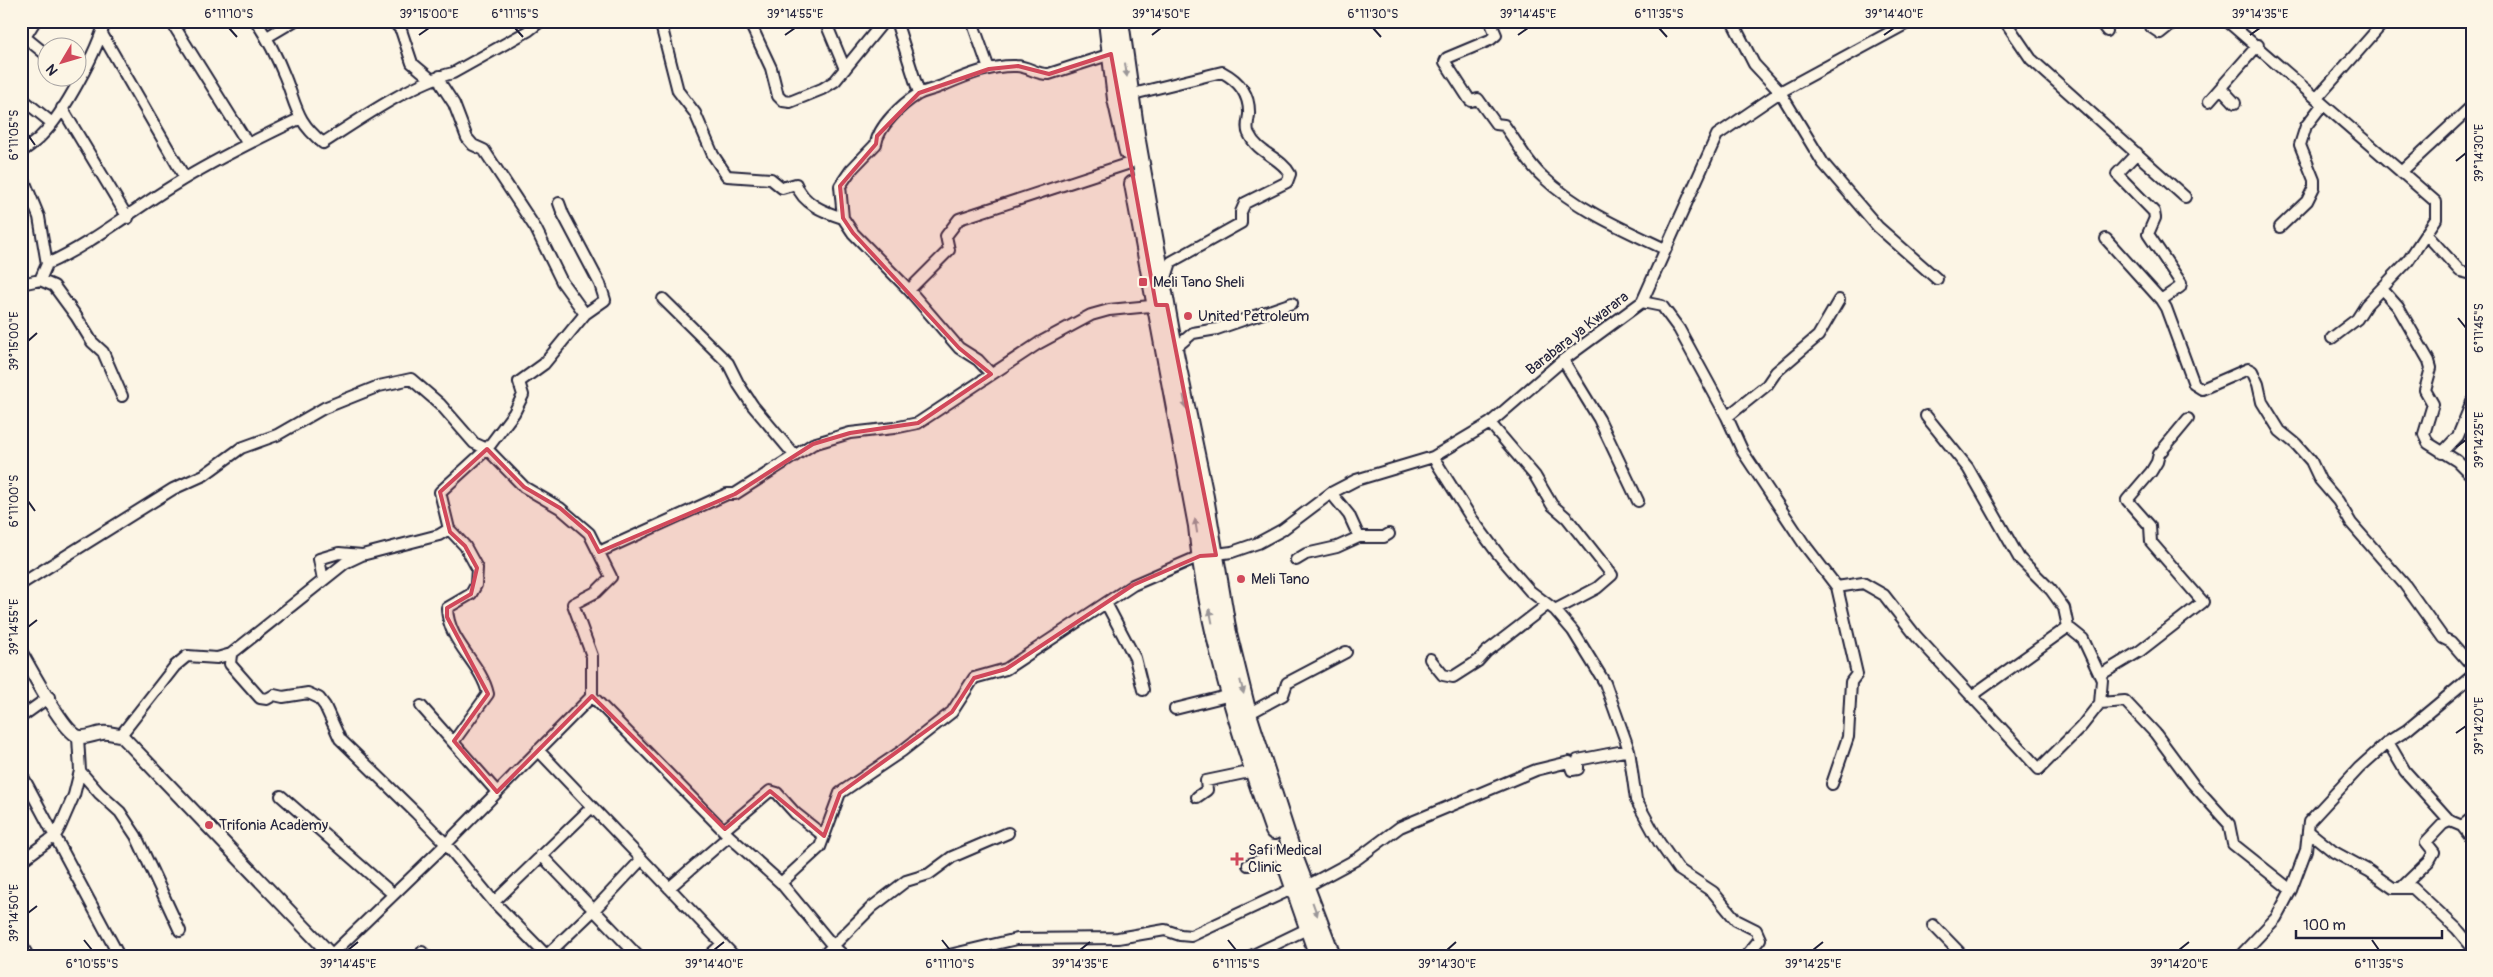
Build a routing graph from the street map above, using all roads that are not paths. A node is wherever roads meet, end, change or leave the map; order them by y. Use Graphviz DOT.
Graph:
graph roads {
  1 [pos="34,21"];
  2 [pos="105,21"];
  3 [pos="171,21"];
  4 [pos="256,21"];
  5 [pos="294,21"];
  6 [pos="393,21"];
  7 [pos="541,21"];
  8 [pos="660,21"];
  9 [pos="749,21"];
  10 [pos="825,21"];
  11 [pos="884,21"];
  12 [pos="896,21"];
  13 [pos="972,21"];
  14 [pos="1107,21"];
  15 [pos="1120,21"];
  16 [pos="1490,21"];
  17 [pos="1746,21"];
  18 [pos="1911,21"];
  19 [pos="2006,21"];
  20 [pos="2099,21"];
  21 [pos="2174,21"];
  22 [pos="2227,21"];
  23 [pos="2383,23"];
  24 [pos="1734,24"];
  25 [pos="2151,27"];
  26 [pos="2107,31"];
  27 [pos="102,34"];
  28 [pos="23,36"];
  29 [pos="267,37"];
  30 [pos="2258,45"];
  31 [pos="38,48"];
  32 [pos="1111,54"];
  33 [pos="88,64"];
  34 [pos="845,69"];
  35 [pos="990,69"];
  36 [pos="436,78"];
  37 [pos="72,88"];
  38 [pos="2221,88"];
  39 [pos="1780,92"];
  40 [pos="919,93"];
  41 [pos="1129,95"];
  42 [pos="21,98"];
  43 [pos="2209,101"];
  44 [pos="2320,101"];
  45 [pos="2235,103"];
  46 [pos="2472,106"];
  47 [pos="62,108"];
  48 [pos="299,119"];
  49 [pos="52,123"];
  50 [pos="248,144"];
  51 [pos="21,152"];
  52 [pos="2137,152"];
  53 [pos="1130,163"];
  54 [pos="2402,172"];
  55 [pos="21,173"];
  56 [pos="185,178"];
  57 [pos="2184,197"];
  58 [pos="559,203"];
  59 [pos="128,218"];
  60 [pos="843,218"];
  61 [pos="2280,227"];
  62 [pos="2426,234"];
  63 [pos="2106,239"];
  64 [pos="1665,249"];
  65 [pos="47,264"];
  66 [pos="2472,274"];
  67 [pos="1937,279"];
  68 [pos="40,280"];
  69 [pos="21,284"];
  70 [pos="1164,285"];
  71 [pos="2382,289"];
  72 [pos="909,290"];
  73 [pos="663,299"];
  74 [pos="1839,300"];
  75 [pos="2161,300"];
  76 [pos="1642,302"];
  77 [pos="1292,303"];
  78 [pos="1161,305"];
  79 [pos="585,314"];
  80 [pos="2332,338"];
  81 [pos="1174,349"];
  82 [pos="1563,360"];
  83 [pos="991,374"];
  84 [pos="122,396"];
  85 [pos="2472,402"];
  86 [pos="1926,416"];
  87 [pos="1727,417"];
  88 [pos="2188,419"];
  89 [pos="1490,422"];
  90 [pos="487,449"];
  91 [pos="2442,453"];
  92 [pos="795,456"];
  93 [pos="1433,457"];
  94 [pos="2472,476"];
  95 [pos="1331,493"];
  96 [pos="1638,501"];
  97 [pos="449,529"];
  98 [pos="1389,534"];
  99 [pos="1359,537"];
  100 [pos="599,552"];
  101 [pos="362,555"];
  102 [pos="1208,555"];
  103 [pos="1296,560"];
  104 [pos="323,580"];
  105 [pos="21,584"];
  106 [pos="1836,587"];
  107 [pos="1106,603"];
  108 [pos="1551,608"];
  109 [pos="2068,627"];
  110 [pos="1346,652"];
  111 [pos="21,653"];
  112 [pos="231,654"];
  113 [pos="1430,659"];
  114 [pos="1228,661"];
  115 [pos="2472,666"];
  116 [pos="2100,675"];
  117 [pos="2472,676"];
  118 [pos="1143,690"];
  119 [pos="1231,695"];
  120 [pos="1973,695"];
  121 [pos="592,696"];
  122 [pos="48,697"];
  123 [pos="2100,703"];
  124 [pos="422,706"];
  125 [pos="1175,709"];
  126 [pos="1248,714"];
  127 [pos="21,717"];
  128 [pos="121,736"];
  129 [pos="78,737"];
  130 [pos="454,741"];
  131 [pos="2388,742"];
  132 [pos="538,750"];
  133 [pos="1629,750"];
  134 [pos="80,770"];
  135 [pos="1254,771"];
  136 [pos="21,773"];
  137 [pos="1832,784"];
  138 [pos="497,792"];
  139 [pos="281,796"];
  140 [pos="1198,797"];
  141 [pos="592,807"];
  142 [pos="2472,818"];
  143 [pos="2450,821"];
  144 [pos="2462,826"];
  145 [pos="727,832"];
  146 [pos="2308,832"];
  147 [pos="1008,834"];
  148 [pos="55,836"];
  149 [pos="824,836"];
  150 [pos="2472,839"];
  151 [pos="446,844"];
  152 [pos="1281,852"];
  153 [pos="541,855"];
  154 [pos="641,860"];
  155 [pos="21,861"];
  156 [pos="1248,865"];
  157 [pos="781,883"];
  158 [pos="2402,886"];
  159 [pos="1300,887"];
  160 [pos="669,888"];
  161 [pos="2291,890"];
  162 [pos="393,894"];
  163 [pos="494,902"];
  164 [pos="595,909"];
  165 [pos="1933,925"];
  166 [pos="1309,928"];
  167 [pos="180,931"];
  168 [pos="21,944"];
  169 [pos="722,944"];
  170 [pos="832,946"];
  171 [pos="2472,947"];
  172 [pos="331,955"];
  173 [pos="28,956"];
  174 [pos="119,956"];
  175 [pos="547,956"];
  176 [pos="638,956"];
  177 [pos="709,956"];
  178 [pos="734,956"];
  179 [pos="823,956"];
  180 [pos="844,956"];
  181 [pos="945,956"];
  182 [pos="1251,956"];
  183 [pos="1318,956"];
  184 [pos="1332,956"];
  185 [pos="1746,956"];
  186 [pos="1963,956"];
  187 [pos="2240,956"];
  1 -- 28 [label="street"];
  2 -- 27 [label="street"];
  3 -- 50 [label="street"];
  4 -- 29 [label="street"];
  5 -- 29 [label="street"];
  6 -- 36 [label="street"];
  7 -- 36 [label="street"];
  8 -- 60 [label="street"];
  9 -- 34 [label="street"];
  10 -- 34 [label="street"];
  11 -- 34 [label="street"];
  12 -- 40 [label="street"];
  13 -- 35 [label="street"];
  14 -- 32 [label="main road"];
  15 -- 41 [label="main road, one-way"];
  16 -- 64 [label="street"];
  17 -- 24 [label="street"];
  18 -- 39 [label="street, Barabara ya Kwarara"];
  19 -- 52 [label="street"];
  20 -- 26 [label="street"];
  21 -- 25 [label="street"];
  22 -- 30 [label="street"];
  23 -- 44 [label="street"];
  24 -- 39 [label="street"];
  27 -- 33 [label="street"];
  27 -- 56 [label="street"];
  28 -- 31 [label="street"];
  29 -- 48 [label="street"];
  30 -- 38 [label="street"];
  30 -- 44 [label="street"];
  32 -- 35 [label="street"];
  32 -- 53 [label="main road"];
  35 -- 40 [label="street"];
  36 -- 48 [label="street"];
  36 -- 79 [label="street"];
  37 -- 47 [label="street"];
  38 -- 43 [label="street"];
  38 -- 45 [label="street"];
  39 -- 64 [label="street, Barabara ya Kwarara"];
  39 -- 67 [label="street"];
  40 -- 60 [label="street"];
  41 -- 70 [label="main road"];
  41 -- 70 [label="street"];
  42 -- 49 [label="street"];
  44 -- 54 [label="street"];
  44 -- 61 [label="street"];
  46 -- 54 [label="street"];
  47 -- 49 [label="street"];
  47 -- 59 [label="street"];
  48 -- 50 [label="street"];
  49 -- 51 [label="street"];
  50 -- 56 [label="street"];
  52 -- 57 [label="street"];
  52 -- 75 [label="street"];
  53 -- 72 [label="street"];
  53 -- 78 [label="main road"];
  54 -- 62 [label="street"];
  55 -- 65 [label="street"];
  56 -- 59 [label="street"];
  58 -- 79 [label="street"];
  59 -- 65 [label="street"];
  60 -- 72 [label="street"];
  62 -- 66 [label="street"];
  62 -- 71 [label="street"];
  63 -- 75 [label="street"];
  64 -- 76 [label="street, Barabara ya Kwarara"];
  65 -- 68 [label="street"];
  68 -- 69 [label="street"];
  68 -- 84 [label="street"];
  70 -- 78 [label="main road"];
  71 -- 80 [label="street"];
  71 -- 91 [label="street"];
  72 -- 83 [label="street"];
  73 -- 92 [label="street"];
  74 -- 87 [label="street"];
  75 -- 115 [label="street"];
  76 -- 82 [label="street, Barabara ya Kwarara"];
  76 -- 87 [label="street"];
  77 -- 81 [label="street"];
  78 -- 81 [label="main road"];
  78 -- 83 [label="street"];
  102 -- 78 [label="main road, one-way"];
  79 -- 90 [label="street"];
  81 -- 102 [label="main road, one-way"];
  82 -- 89 [label="street, Barabara ya Kwarara"];
  82 -- 96 [label="street"];
  83 -- 92 [label="street"];
  85 -- 91 [label="street"];
  86 -- 109 [label="street"];
  87 -- 106 [label="street"];
  88 -- 116 [label="street"];
  89 -- 93 [label="street, Barabara ya Kwarara"];
  89 -- 108 [label="street"];
  90 -- 97 [label="street"];
  90 -- 100 [label="street"];
  90 -- 105 [label="street"];
  91 -- 94 [label="street"];
  92 -- 100 [label="street"];
  93 -- 95 [label="street, Barabara ya Kwarara"];
  93 -- 108 [label="street"];
  95 -- 99 [label="street"];
  95 -- 102 [label="street, Barabara ya Kwarara"];
  97 -- 101 [label="street"];
  97 -- 130 [label="street"];
  98 -- 99 [label="street"];
  99 -- 103 [label="street"];
  100 -- 121 [label="street"];
  101 -- 104 [label="street"];
  101 -- 104 [label="street"];
  102 -- 107 [label="street, Barabara ya Kwarara"];
  102 -- 114 [label="main road"];
  104 -- 112 [label="street"];
  106 -- 120 [label="street"];
  106 -- 137 [label="street"];
  107 -- 118 [label="street"];
  107 -- 149 [label="street, Barabara ya Kwarara"];
  108 -- 113 [label="street"];
  108 -- 133 [label="street"];
  109 -- 116 [label="street"];
  109 -- 120 [label="street"];
  110 -- 126 [label="street"];
  111 -- 122 [label="street"];
  112 -- 128 [label="street"];
  112 -- 151 [label="street"];
  114 -- 119 [label="main road"];
  114 -- 126 [label="main road, one-way"];
  116 -- 123 [label="street"];
  117 -- 131 [label="street"];
  119 -- 125 [label="street"];
  119 -- 135 [label="main road"];
  120 -- 123 [label="street"];
  121 -- 132 [label="street"];
  121 -- 145 [label="street"];
  122 -- 127 [label="street"];
  122 -- 129 [label="street"];
  123 -- 161 [label="street"];
  124 -- 130 [label="street"];
  126 -- 159 [label="main road"];
  128 -- 129 [label="street"];
  128 -- 172 [label="street"];
  129 -- 134 [label="street"];
  130 -- 138 [label="street"];
  131 -- 143 [label="street"];
  131 -- 146 [label="street"];
  132 -- 138 [label="street"];
  132 -- 141 [label="street"];
  133 -- 159 [label="street"];
  133 -- 185 [label="street"];
  134 -- 148 [label="street"];
  134 -- 167 [label="street"];
  135 -- 140 [label="street"];
  135 -- 152 [label="main road"];
  136 -- 148 [label="street"];
  138 -- 151 [label="street"];
  139 -- 162 [label="street"];
  141 -- 153 [label="street"];
  141 -- 154 [label="street"];
  142 -- 144 [label="street"];
  143 -- 144 [label="street"];
  143 -- 158 [label="street"];
  144 -- 150 [label="street"];
  145 -- 149 [label="street"];
  145 -- 157 [label="street"];
  145 -- 160 [label="street"];
  146 -- 158 [label="street"];
  146 -- 161 [label="street"];
  147 -- 170 [label="street"];
  148 -- 155 [label="street"];
  148 -- 174 [label="street"];
  149 -- 157 [label="street, Barabara ya Kwarara"];
  151 -- 162 [label="street"];
  151 -- 163 [label="street"];
  152 -- 156 [label="street"];
  152 -- 159 [label="main road"];
  153 -- 163 [label="street"];
  153 -- 164 [label="street"];
  154 -- 160 [label="street"];
  154 -- 164 [label="street"];
  157 -- 170 [label="street"];
  158 -- 171 [label="street"];
  159 -- 166 [label="main road"];
  159 -- 181 [label="street"];
  159 -- 184 [label="main road, one-way"];
  160 -- 169 [label="street"];
  161 -- 187 [label="street"];
  162 -- 172 [label="street"];
  163 -- 175 [label="street"];
  164 -- 175 [label="street"];
  164 -- 176 [label="street"];
  165 -- 186 [label="street"];
  166 -- 182 [label="street"];
  166 -- 183 [label="main road"];
  168 -- 173 [label="street"];
  169 -- 177 [label="street"];
  169 -- 178 [label="street"];
  170 -- 179 [label="street"];
  170 -- 180 [label="street"];
}
